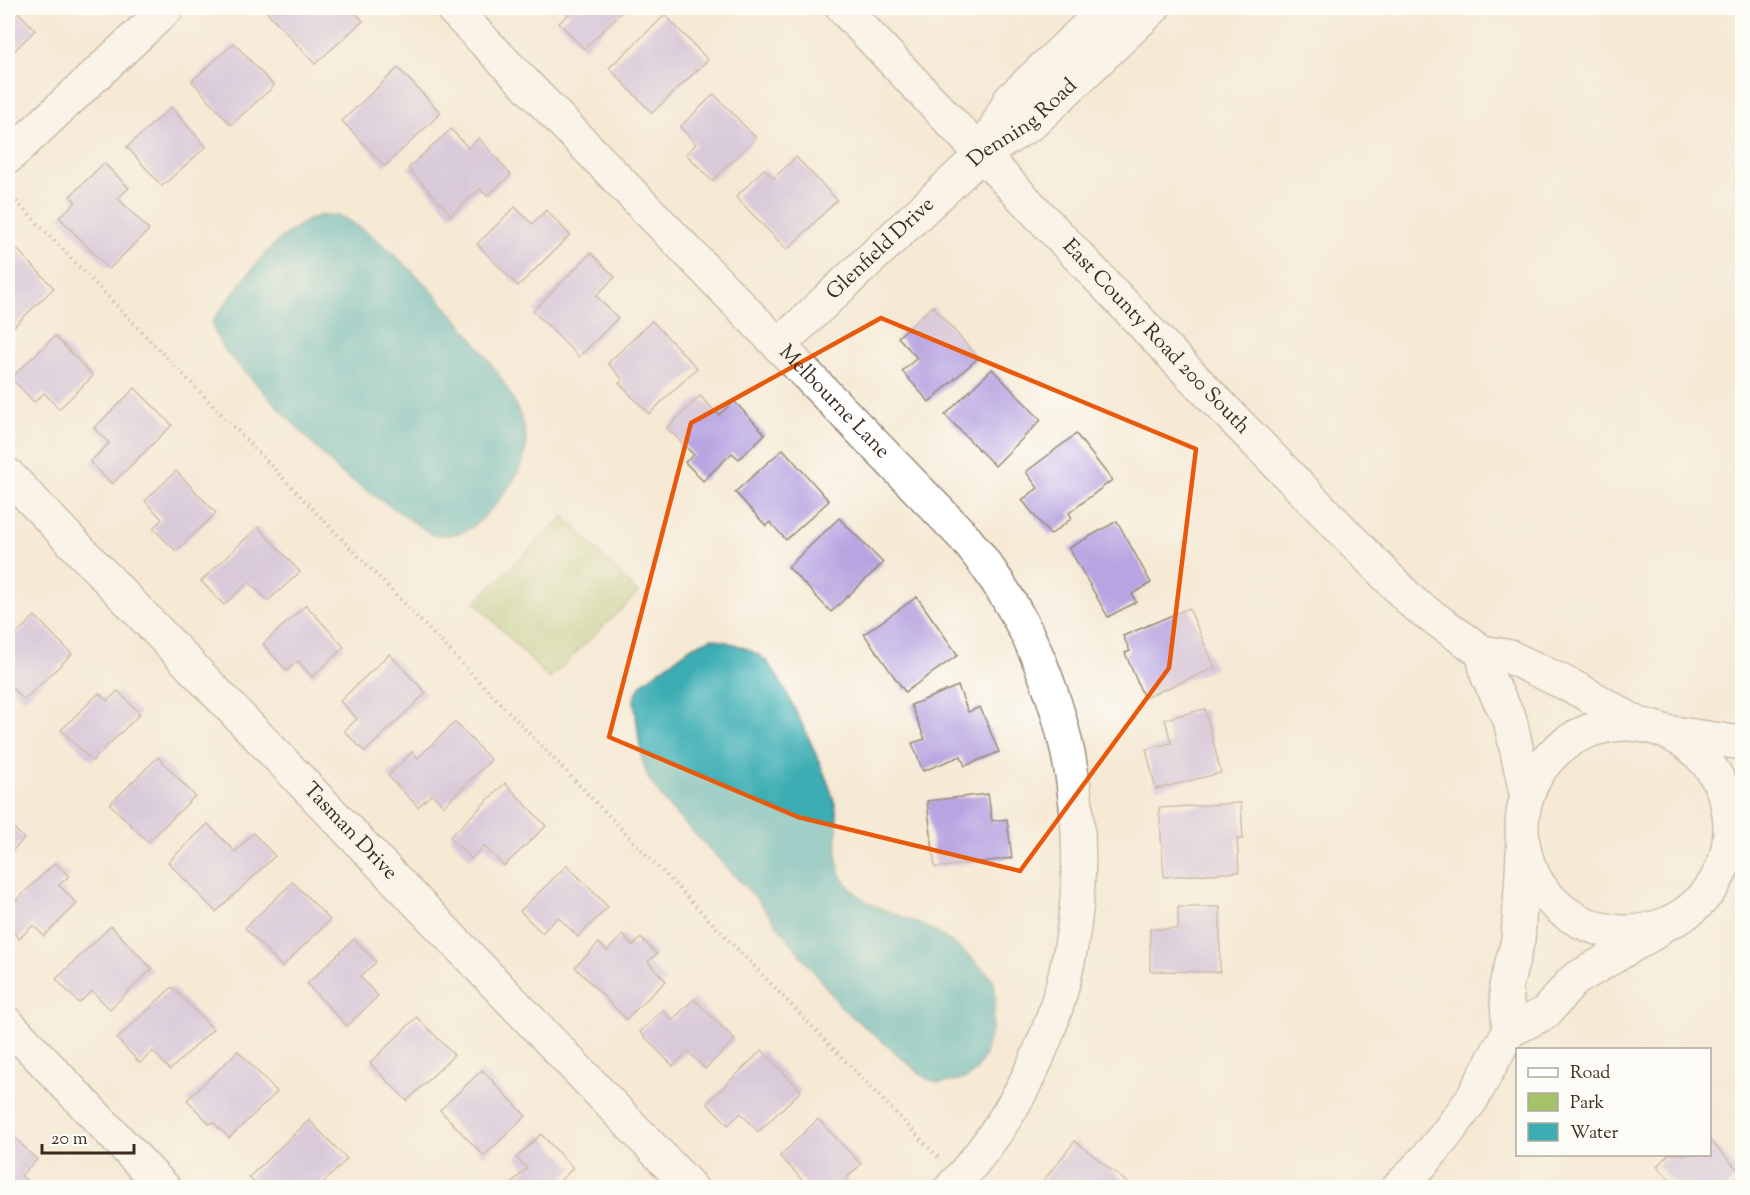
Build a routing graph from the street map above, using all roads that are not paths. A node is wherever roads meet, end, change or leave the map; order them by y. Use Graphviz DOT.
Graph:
graph roads {
  1 [pos="167,8"];
  2 [pos="452,8"];
  3 [pos="843,8"];
  4 [pos="1107,8"];
  5 [pos="1153,8"];
  6 [pos="982,154"];
  7 [pos="8,157"];
  8 [pos="779,345"];
  9 [pos="8,475"];
  10 [pos="1482,652"];
  11 [pos="1651,728"];
  12 [pos="1743,743"];
  13 [pos="1527,797"];
  14 [pos="1523,847"];
  15 [pos="1734,851"];
  16 [pos="1676,920"];
  17 [pos="8,1024"];
  18 [pos="1509,1031"];
  19 [pos="955,1183"];
  20 [pos="164,1188"];
  21 [pos="692,1188"];
  22 [pos="1398,1188"];
  1 -- 7 [label="street"];
  2 -- 8 [label="street, Melbourne Lane"];
  3 -- 6 [label="street, East County Road 200 South"];
  4 -- 6 [label="street, Denning Road"];
  5 -- 6 [label="street, Denning Road"];
  6 -- 8 [label="street, Glenfield Drive"];
  6 -- 10 [label="street, East County Road 200 South"];
  8 -- 19 [label="street, Melbourne Lane"];
  9 -- 21 [label="street, Tasman Drive"];
  10 -- 11 [label="street, East County Road 200 South"];
  10 -- 13 [label="street"];
  11 -- 12 [label="street"];
  11 -- 13 [label="street"];
  11 -- 15 [label="street"];
  13 -- 14 [label="street"];
  14 -- 16 [label="street"];
  14 -- 18 [label="street"];
  15 -- 16 [label="street"];
  16 -- 18 [label="street"];
  17 -- 20 [label="street"];
  18 -- 22 [label="street"];
}
